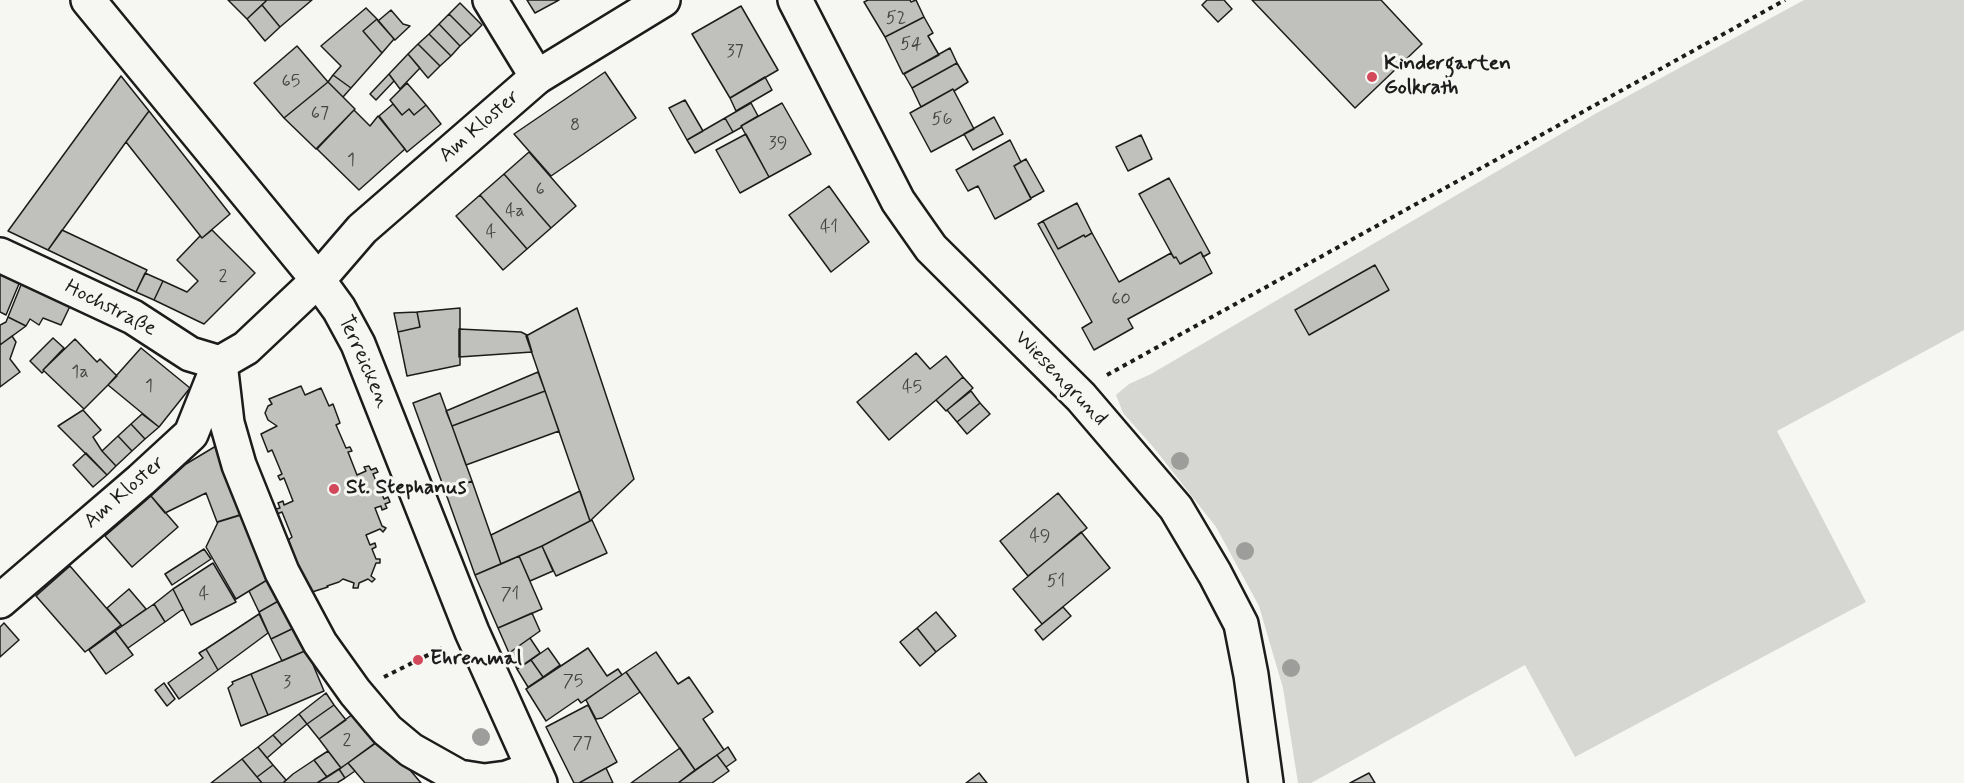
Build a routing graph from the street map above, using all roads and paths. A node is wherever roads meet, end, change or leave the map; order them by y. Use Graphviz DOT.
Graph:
graph roads {
  1 [pos="88,0"];
  2 [pos="490,0"];
  3 [pos="663,0"];
  4 [pos="795,0"];
  5 [pos="1785,0"];
  6 [pos="537,77"];
  7 [pos="0,255"];
  8 [pos="318,280"];
  9 [pos="220,363"];
  10 [pos="1081,397"];
  11 [pos="0,601"];
  12 [pos="472,632"];
  13 [pos="355,692"];
  14 [pos="536,776"];
  15 [pos="1266,783"];
  1 -- 8 [label="street, Terreicken"];
  2 -- 6 [label="street"];
  3 -- 6 [label="street, Am Kloster"];
  4 -- 10 [label="street, Wiesengrund"];
  5 -- 10 [label="path"];
  6 -- 8 [label="street, Am Kloster"];
  7 -- 9 [label="street, Hochstraße"];
  8 -- 9 [label="street, Am Kloster"];
  8 -- 12 [label="street, Terreicken"];
  9 -- 11 [label="street, Am Kloster"];
  9 -- 13 [label="street"];
  10 -- 15 [label="street, Wiesengrund"];
  12 -- 13 [label="path"];
  12 -- 14 [label="street, Terreicken"];
  13 -- 14 [label="street"];
}
